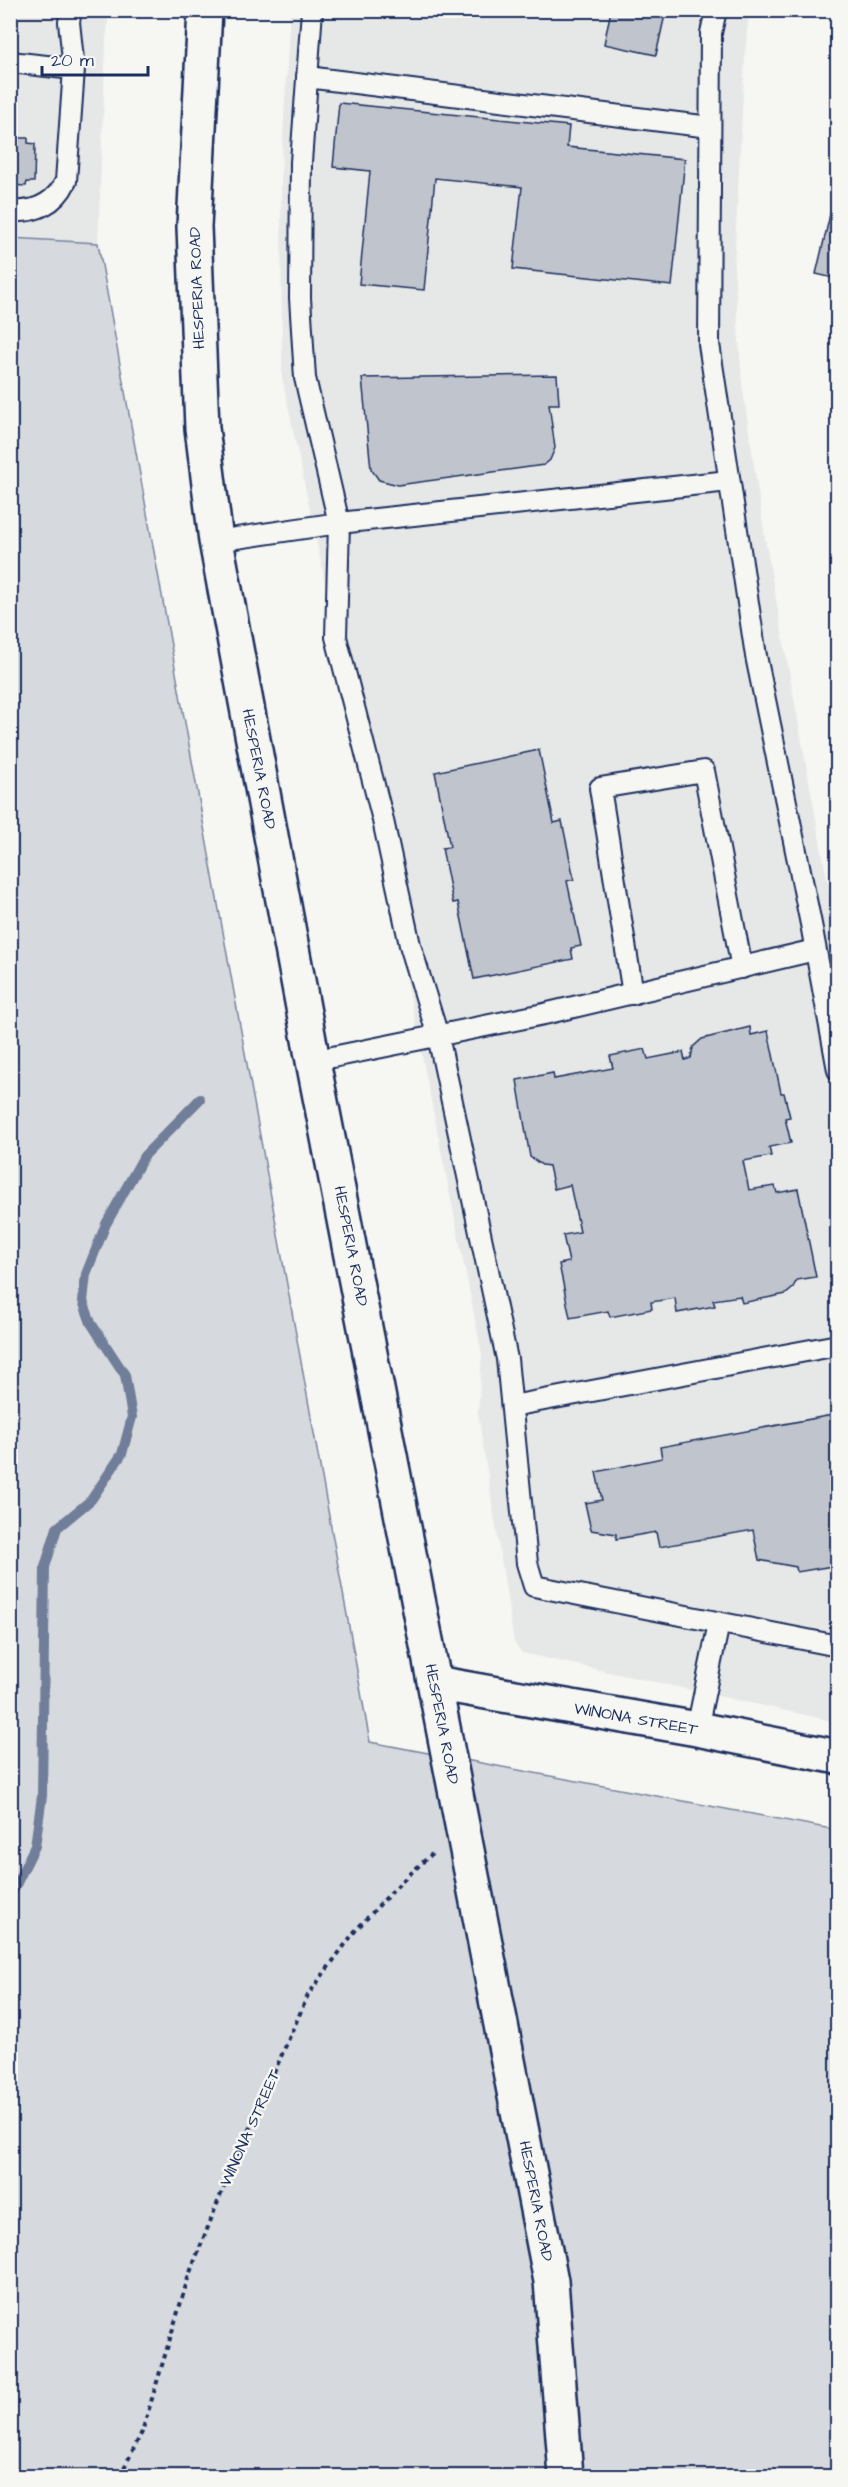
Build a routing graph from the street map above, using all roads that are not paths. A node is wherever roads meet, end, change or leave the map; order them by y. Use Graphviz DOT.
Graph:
graph roads {
  1 [pos="71,10"];
  2 [pos="205,10"];
  3 [pos="312,10"];
  4 [pos="716,10"];
  5 [pos="10,62"];
  6 [pos="74,69"];
  7 [pos="307,77"];
  8 [pos="711,127"];
  9 [pos="10,211"];
  10 [pos="729,482"];
  11 [pos="339,523"];
  12 [pos="216,541"];
  13 [pos="815,950"];
  14 [pos="742,968"];
  15 [pos="633,994"];
  16 [pos="438,1036"];
  17 [pos="313,1061"];
  18 [pos="837,1070"];
  19 [pos="837,1345"];
  20 [pos="512,1406"];
  21 [pos="719,1623"];
  22 [pos="837,1646"];
  23 [pos="435,1683"];
  24 [pos="697,1729"];
  25 [pos="837,1758"];
  26 [pos="566,2476"];
  1 -- 6 [label="lane"];
  2 -- 12 [label="main road, HESPERIA ROAD"];
  3 -- 7 [label="lane"];
  4 -- 8 [label="lane"];
  5 -- 6 [label="lane"];
  6 -- 9 [label="lane"];
  7 -- 8 [label="lane"];
  7 -- 11 [label="lane"];
  8 -- 10 [label="lane"];
  10 -- 11 [label="lane"];
  10 -- 13 [label="lane"];
  11 -- 12 [label="lane"];
  11 -- 16 [label="lane"];
  12 -- 17 [label="main road, HESPERIA ROAD"];
  13 -- 14 [label="lane"];
  13 -- 18 [label="lane"];
  14 -- 15 [label="lane"];
  14 -- 15 [label="lane"];
  15 -- 16 [label="lane"];
  16 -- 17 [label="lane"];
  16 -- 20 [label="lane"];
  17 -- 23 [label="main road, HESPERIA ROAD"];
  19 -- 20 [label="lane"];
  20 -- 21 [label="lane"];
  21 -- 22 [label="lane"];
  21 -- 24 [label="lane"];
  23 -- 24 [label="main road, WINONA STREET"];
  23 -- 26 [label="main road, HESPERIA ROAD"];
  24 -- 25 [label="main road, WINONA STREET"];
}
